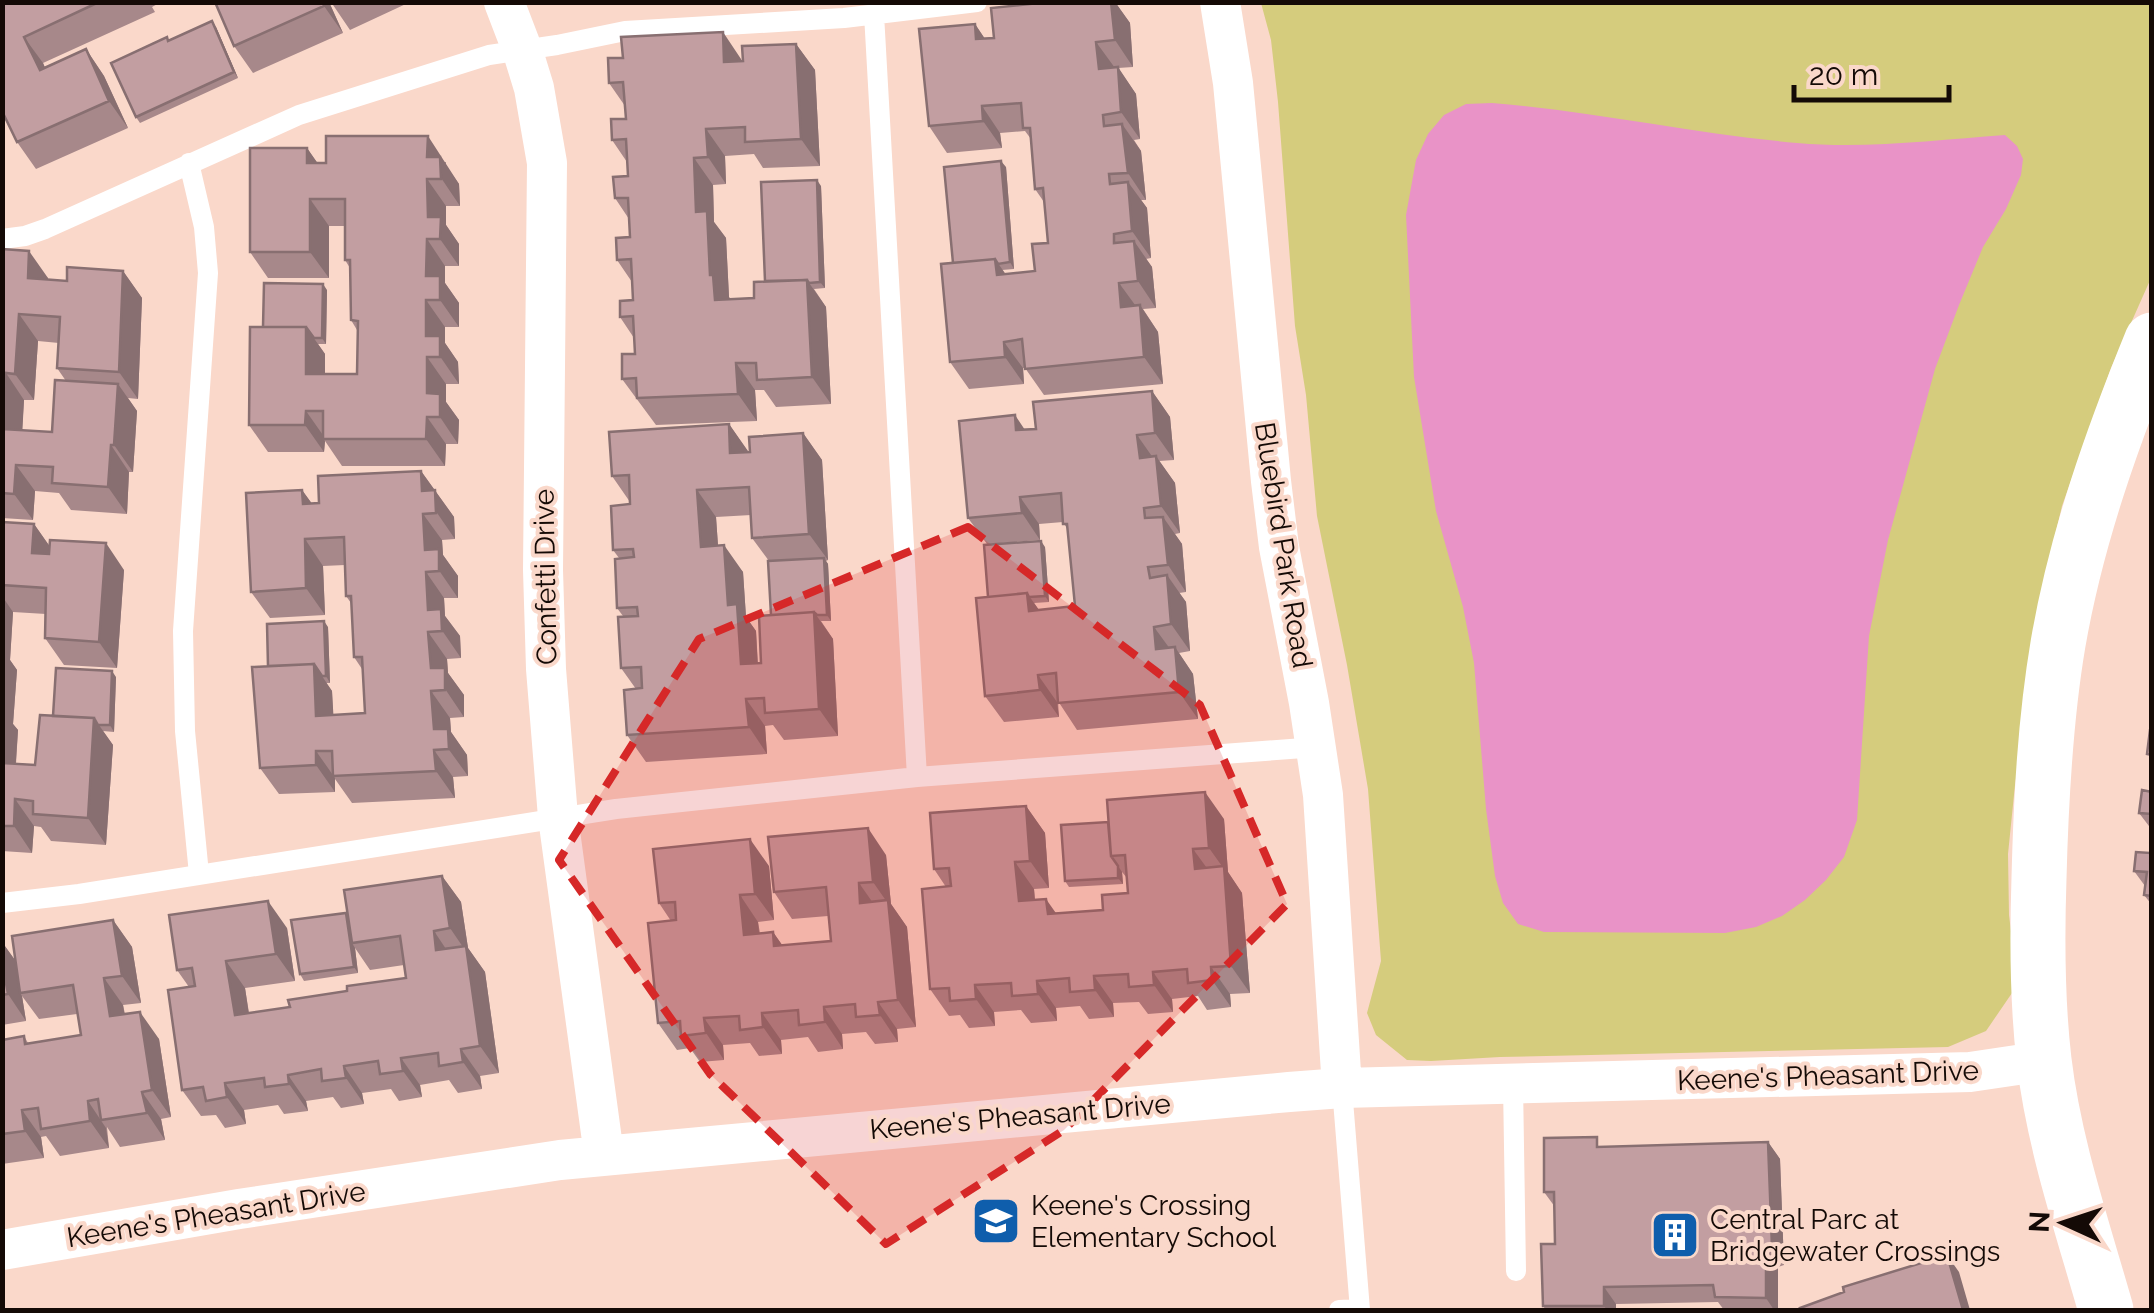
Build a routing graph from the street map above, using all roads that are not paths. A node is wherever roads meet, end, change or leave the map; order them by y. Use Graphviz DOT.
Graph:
graph roads {
  1 [pos="504,2"];
  2 [pos="977,2"];
  3 [pos="1220,2"];
  4 [pos="874,14"];
  5 [pos="522,49"];
  6 [pos="189,164"];
  7 [pos="2,240"];
  8 [pos="2152,340"];
  9 [pos="1316,747"];
  10 [pos="917,778"];
  11 [pos="558,817"];
  12 [pos="199,874"];
  13 [pos="2,903"];
  14 [pos="2044,1061"];
  15 [pos="1513,1084"];
  16 [pos="1342,1088"];
  17 [pos="604,1155"];
  18 [pos="2,1250"];
  19 [pos="1516,1271"];
  20 [pos="1339,1310"];
  21 [pos="1360,1310"];
  22 [pos="2106,1310"];
  1 -- 5 [label="street, Confetti Drive"];
  2 -- 4 [label="lane"];
  3 -- 9 [label="street, Bluebird Park Road"];
  4 -- 5 [label="lane"];
  4 -- 10 [label="lane"];
  5 -- 6 [label="lane"];
  5 -- 11 [label="street, Confetti Drive"];
  6 -- 7 [label="lane"];
  6 -- 12 [label="lane"];
  8 -- 14 [label="street"];
  9 -- 10 [label="lane"];
  9 -- 16 [label="street, Bluebird Park Road"];
  10 -- 11 [label="lane"];
  11 -- 12 [label="lane"];
  11 -- 17 [label="street, Confetti Drive"];
  12 -- 13 [label="lane"];
  14 -- 15 [label="street, Keene's Pheasant Drive"];
  14 -- 22 [label="street"];
  15 -- 16 [label="street, Keene's Pheasant Drive"];
  15 -- 19 [label="lane"];
  16 -- 17 [label="street, Keene's Pheasant Drive"];
  16 -- 21 [label="lane"];
  17 -- 18 [label="street, Keene's Pheasant Drive"];
  20 -- 21 [label="lane"];
}
